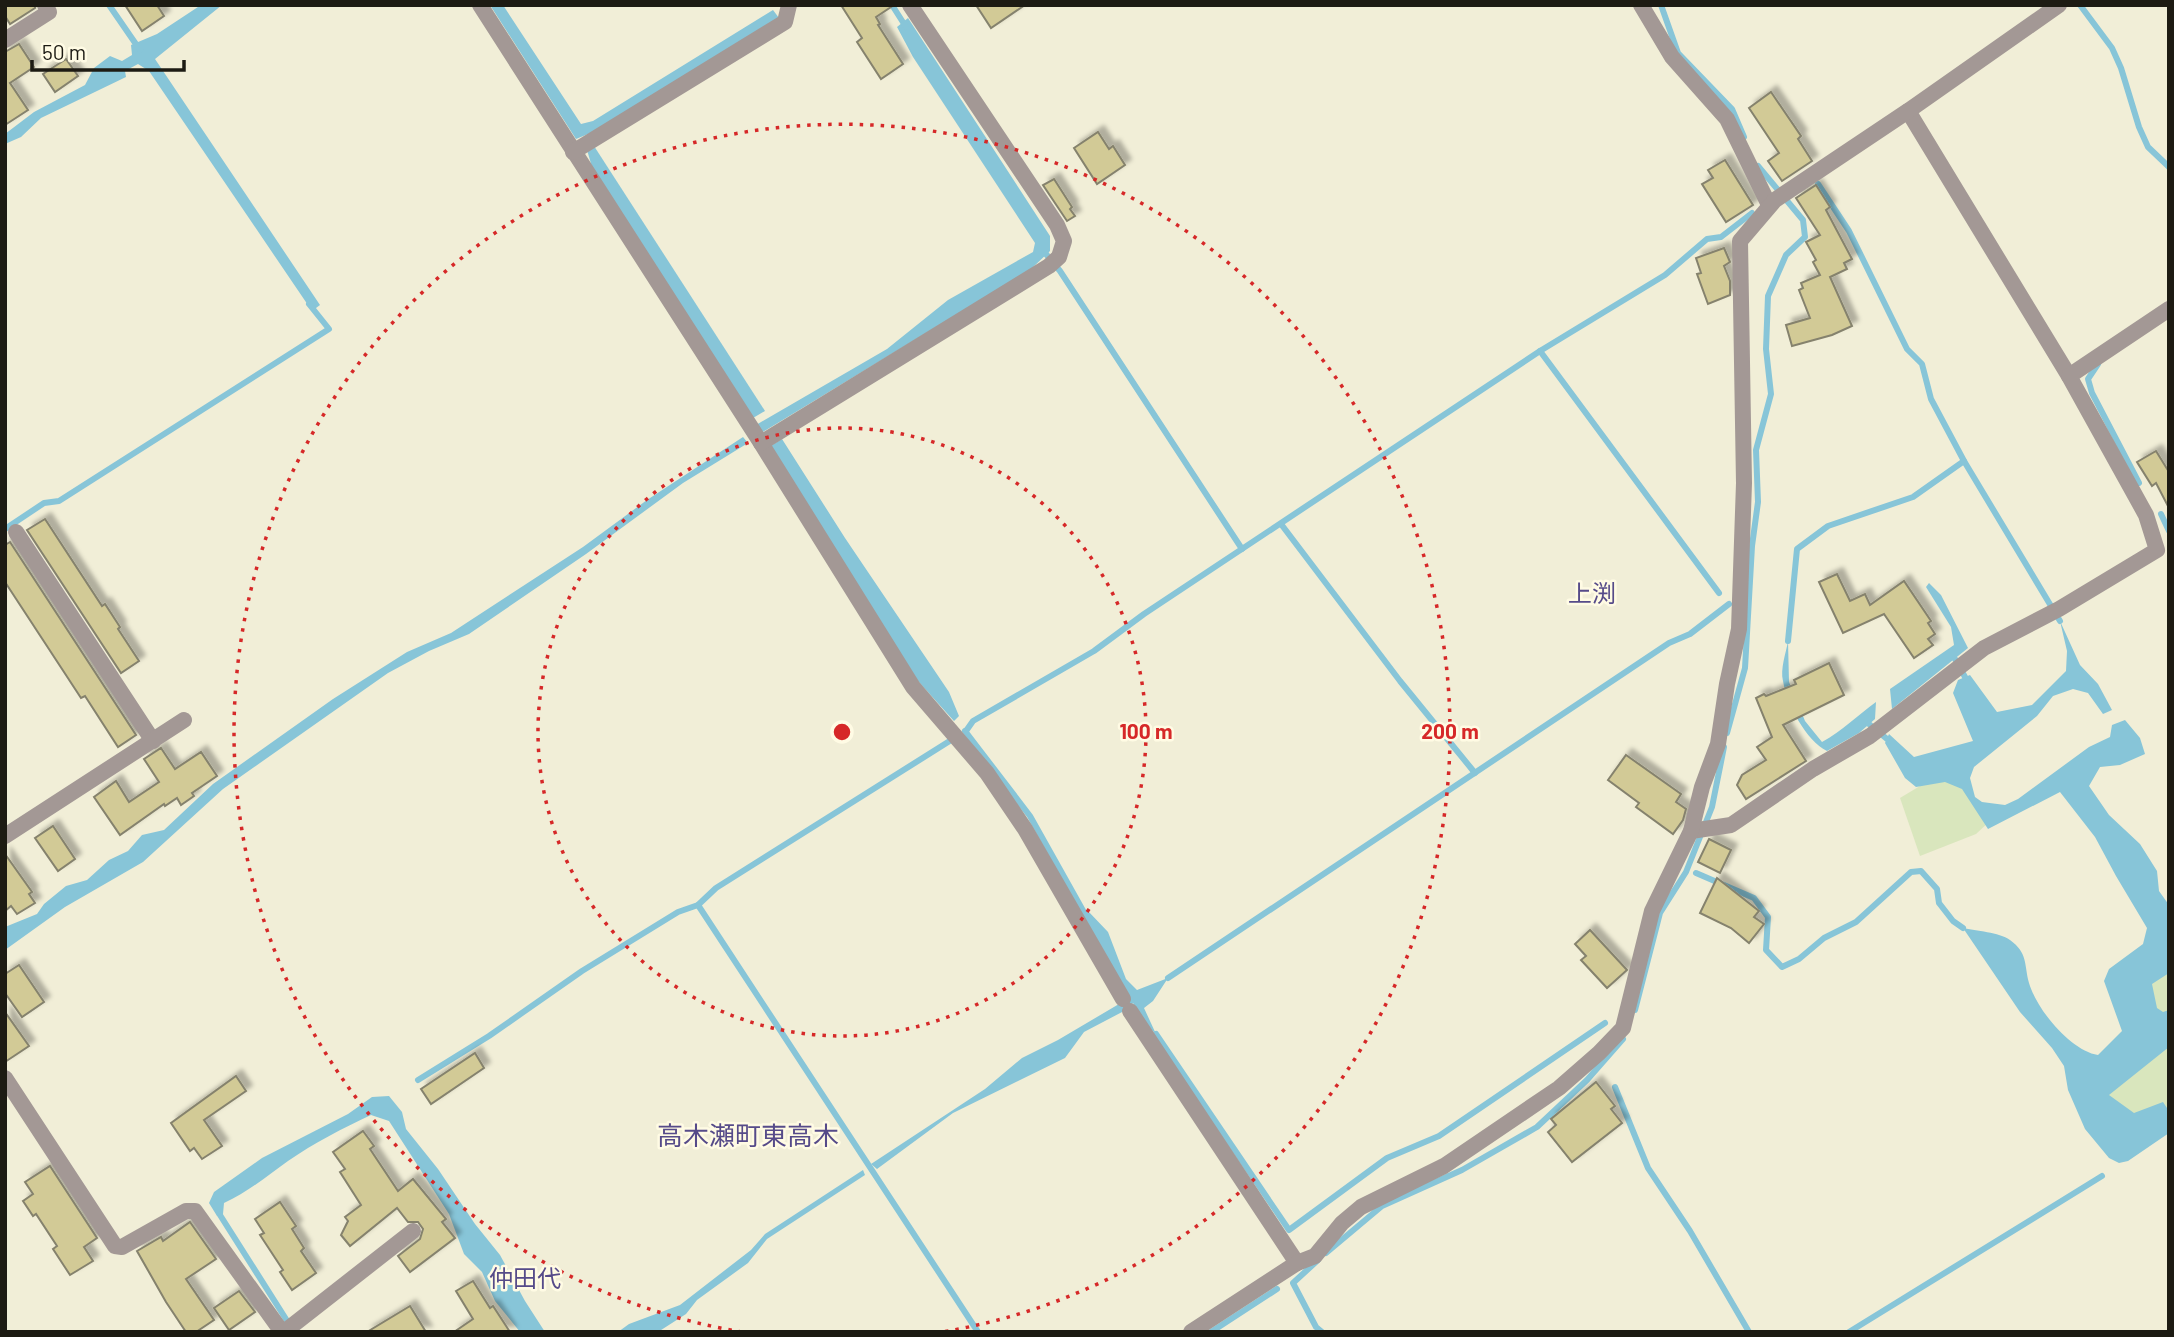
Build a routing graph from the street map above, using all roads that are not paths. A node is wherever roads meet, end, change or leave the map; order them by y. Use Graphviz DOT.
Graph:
graph roads {
  1 [pos="45,5"];
  2 [pos="480,5"];
  3 [pos="789,5"];
  4 [pos="910,5"];
  5 [pos="1642,5"];
  6 [pos="2059,5"];
  7 [pos="5,40"];
  8 [pos="1908,111"];
  9 [pos="573,152"];
  10 [pos="1777,199"];
  11 [pos="2169,310"];
  12 [pos="2069,376"];
  13 [pos="756,436"];
  14 [pos="16,532"];
  15 [pos="184,720"];
  16 [pos="153,741"];
  17 [pos="1691,831"];
  18 [pos="5,836"];
  19 [pos="5,1078"];
  20 [pos="413,1231"];
  21 [pos="1297,1264"];
  22 [pos="287,1329"];
  23 [pos="1192,1332"];
  1 -- 7 [label="street"];
  2 -- 9 [label="street"];
  3 -- 9 [label="street"];
  4 -- 13 [label="street"];
  5 -- 10 [label="street"];
  6 -- 8 [label="street"];
  8 -- 10 [label="street"];
  8 -- 12 [label="street"];
  9 -- 13 [label="street"];
  10 -- 17 [label="street"];
  11 -- 12 [label="street"];
  12 -- 17 [label="street"];
  13 -- 21 [label="street"];
  14 -- 16 [label="street"];
  15 -- 16 [label="street"];
  16 -- 18 [label="street"];
  17 -- 21 [label="street"];
  19 -- 22 [label="street"];
  20 -- 22 [label="street"];
  21 -- 23 [label="street"];
}
